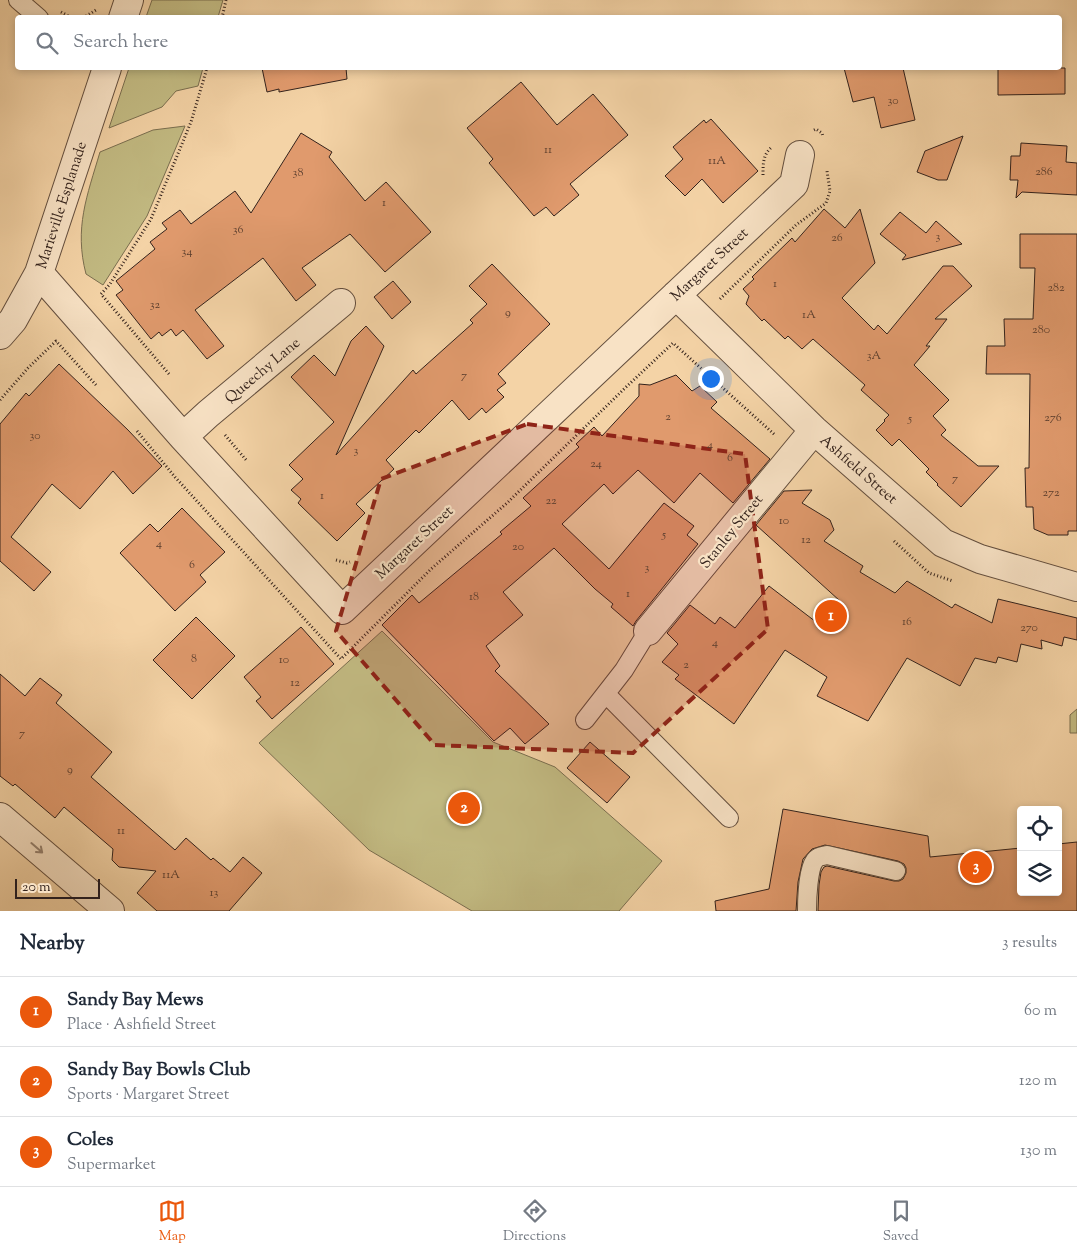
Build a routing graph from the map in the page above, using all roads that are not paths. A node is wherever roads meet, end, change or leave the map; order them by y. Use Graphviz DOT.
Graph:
graph roads {
  1 [pos="18,0"];
  2 [pos="129,0"];
  3 [pos="36,15"];
  4 [pos="125,15"];
  5 [pos="106,70"];
  6 [pos="800,154"];
  7 [pos="39,273"];
  8 [pos="676,295"];
  9 [pos="341,303"];
  10 [pos="0,335"];
  11 [pos="814,430"];
  12 [pos="183,437"];
  13 [pos="1077,587"];
  14 [pos="648,631"];
  15 [pos="606,694"];
  16 [pos="585,720"];
  17 [pos="0,817"];
  18 [pos="729,818"];
  19 [pos="896,871"];
  20 [pos="110,911"];
  21 [pos="807,911"];
  1 -- 3 [label="lane"];
  2 -- 4 [label="street"];
  5 -- 7 [label="street, Marieville Esplanade"];
  6 -- 8 [label="street, Margaret Street"];
  7 -- 10 [label="street, Marieville Esplanade"];
  7 -- 12 [label="street, Margaret Street"];
  8 -- 11 [label="street, Ashfield Street"];
  8 -- 12 [label="street, Margaret Street"];
  9 -- 12 [label="street, Queechy Lane"];
  11 -- 13 [label="street, Ashfield Street"];
  11 -- 14 [label="street, Stanley Street"];
  14 -- 15 [label="lane"];
  15 -- 16 [label="lane"];
  15 -- 18 [label="lane"];
  17 -- 20 [label="street, one-way"];
  19 -- 21 [label="lane"];
}
